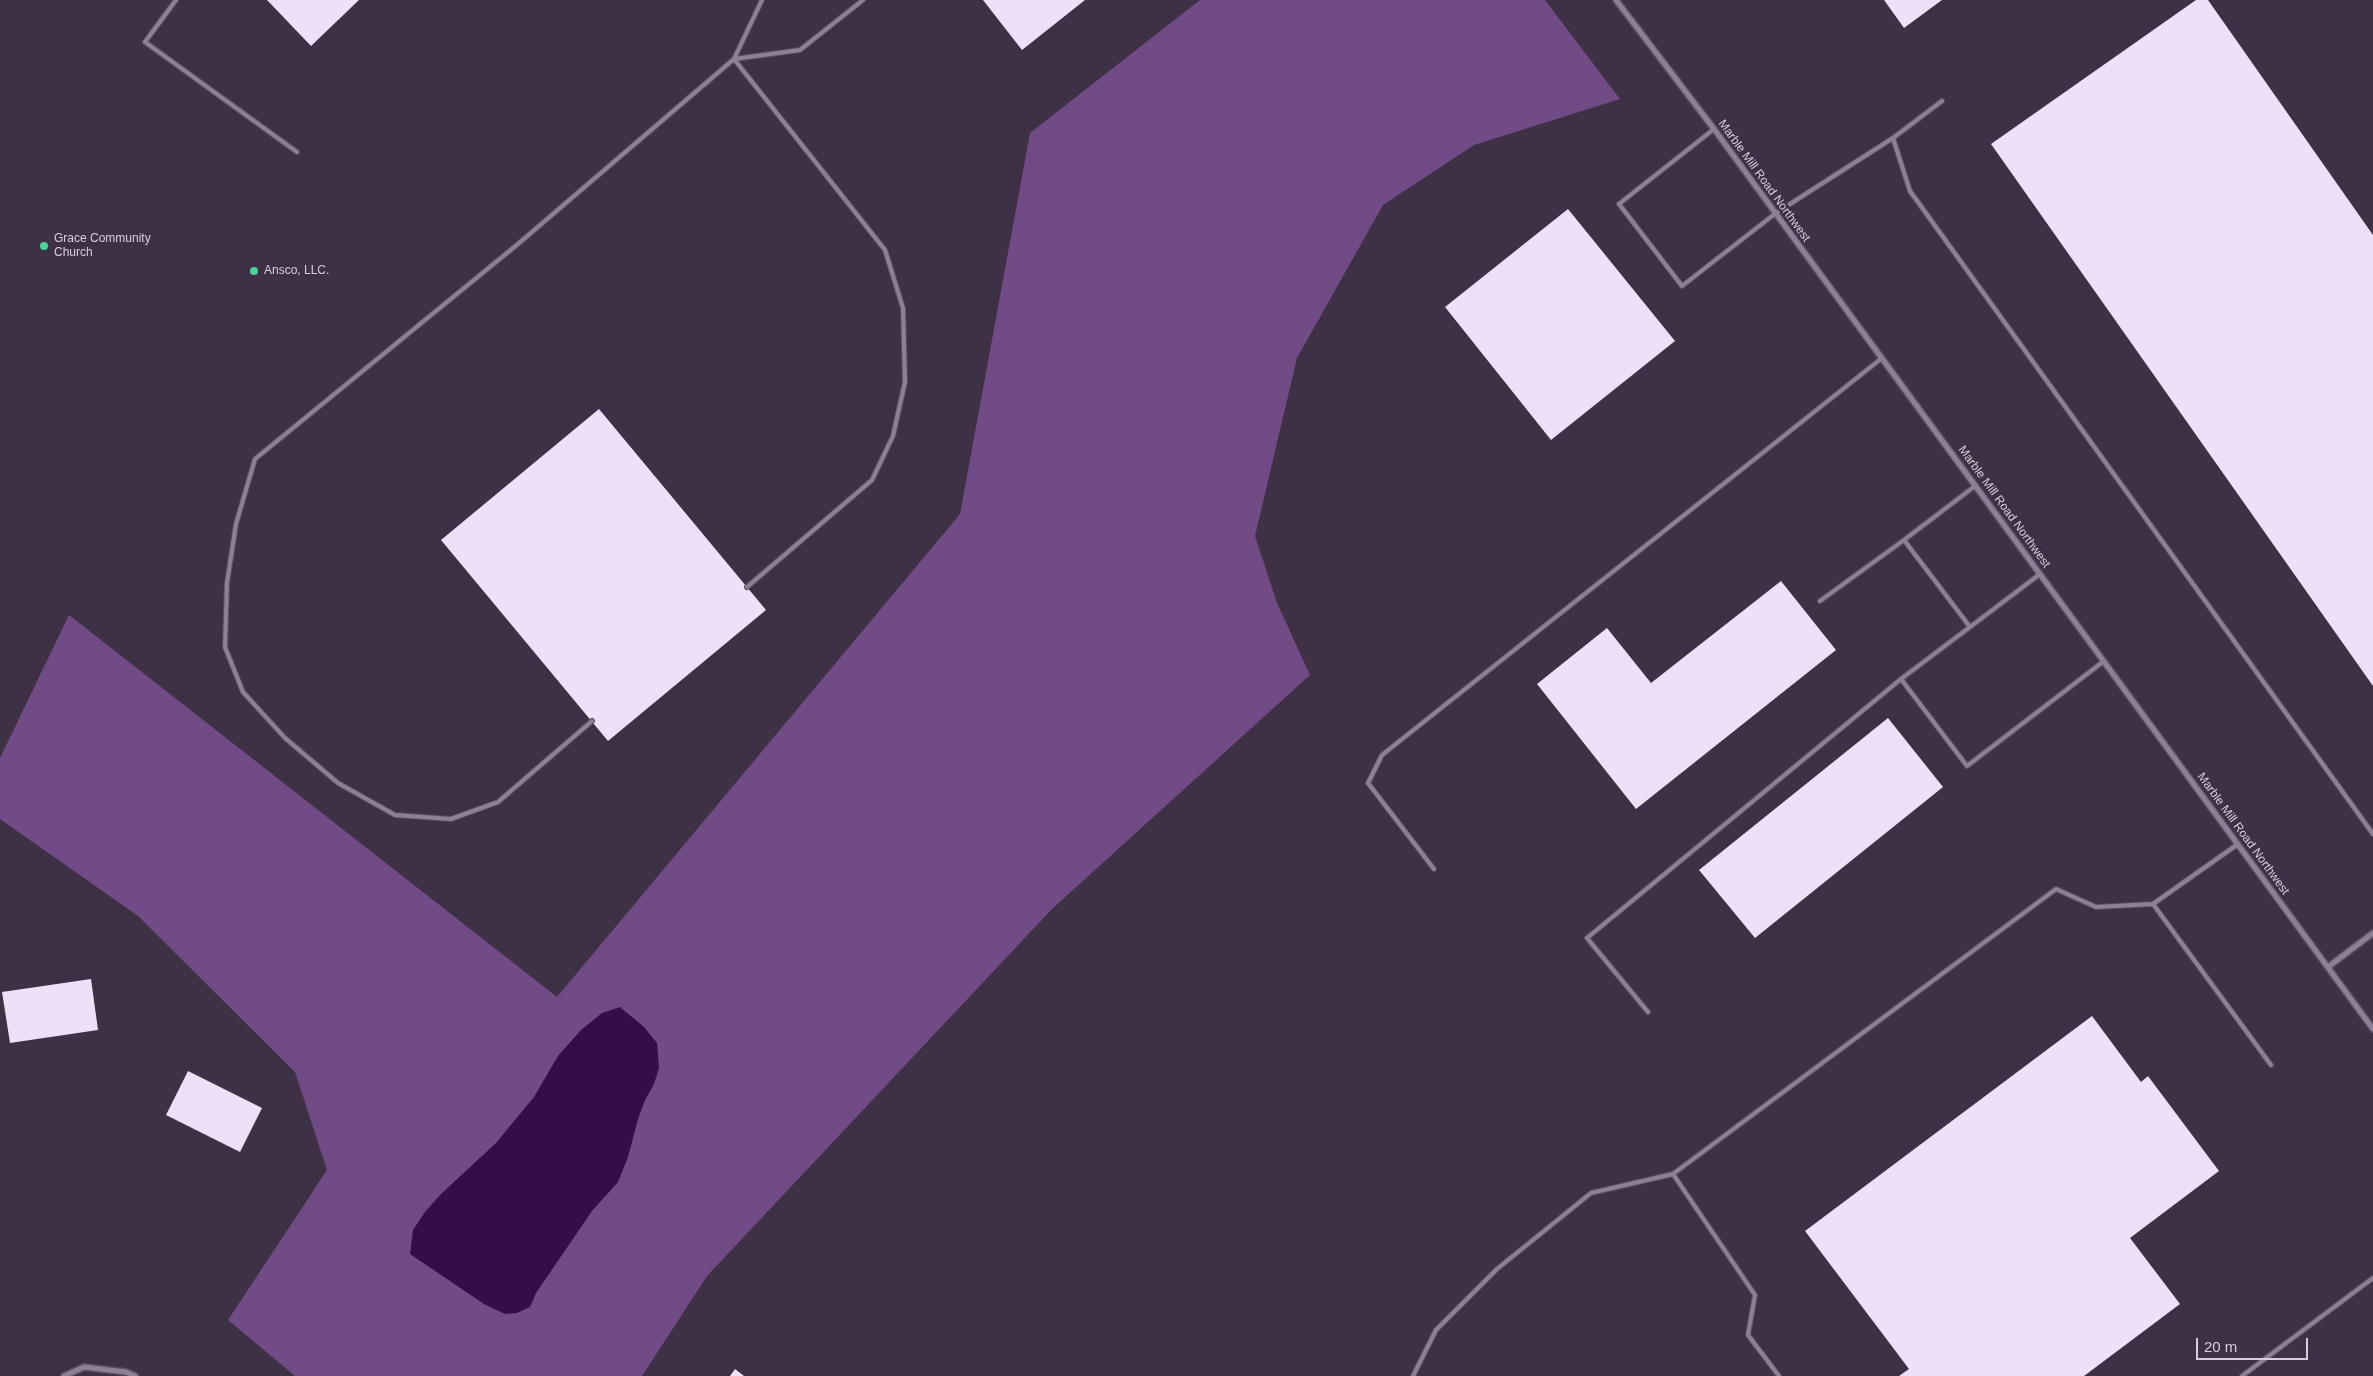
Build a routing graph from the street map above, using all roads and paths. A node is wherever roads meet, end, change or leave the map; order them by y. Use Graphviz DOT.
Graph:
graph roads {
  1 [pos="176,0"];
  2 [pos="762,0"];
  3 [pos="864,0"];
  4 [pos="1616,0"];
  5 [pos="734,59"];
  6 [pos="1942,101"];
  7 [pos="1714,130"];
  8 [pos="1893,138"];
  9 [pos="297,152"];
  10 [pos="1776,213"];
  11 [pos="1882,358"];
  12 [pos="1975,486"];
  13 [pos="1904,540"];
  14 [pos="2040,574"];
  15 [pos="747,587"];
  16 [pos="1820,601"];
  17 [pos="1970,627"];
  18 [pos="2104,661"];
  19 [pos="1901,678"];
  20 [pos="592,721"];
  21 [pos="2373,834"];
  22 [pos="2238,844"];
  23 [pos="1434,869"];
  24 [pos="2153,904"];
  25 [pos="2373,933"];
  26 [pos="2328,967"];
  27 [pos="1648,1012"];
  28 [pos="2373,1029"];
  29 [pos="2271,1065"];
  30 [pos="1673,1174"];
  31 [pos="2373,1278"];
  32 [pos="64,1376"];
  33 [pos="135,1376"];
  34 [pos="1413,1376"];
  35 [pos="1779,1376"];
  36 [pos="2242,1376"];
  1 -- 9 [label="lane"];
  2 -- 5 [label="lane"];
  3 -- 5 [label="lane"];
  4 -- 7 [label="street, Marble Mill Road Northwest"];
  5 -- 15 [label="lane"];
  5 -- 20 [label="lane"];
  6 -- 8 [label="lane"];
  7 -- 10 [label="street, Marble Mill Road Northwest"];
  7 -- 10 [label="lane"];
  8 -- 10 [label="lane"];
  8 -- 21 [label="lane"];
  10 -- 11 [label="street, Marble Mill Road Northwest"];
  11 -- 12 [label="street, Marble Mill Road Northwest"];
  11 -- 23 [label="lane"];
  12 -- 13 [label="lane"];
  12 -- 14 [label="street, Marble Mill Road Northwest"];
  13 -- 16 [label="lane"];
  13 -- 17 [label="lane"];
  14 -- 17 [label="lane"];
  14 -- 18 [label="street, Marble Mill Road Northwest"];
  17 -- 19 [label="lane"];
  18 -- 19 [label="lane"];
  18 -- 22 [label="street, Marble Mill Road Northwest"];
  19 -- 27 [label="lane"];
  22 -- 24 [label="lane"];
  22 -- 26 [label="street, Marble Mill Road Northwest"];
  24 -- 29 [label="lane"];
  24 -- 30 [label="lane"];
  25 -- 26 [label="street"];
  26 -- 28 [label="street, Marble Mill Road Northwest"];
  30 -- 34 [label="lane"];
  30 -- 35 [label="lane"];
  31 -- 36 [label="lane"];
  32 -- 33 [label="street"];
}
